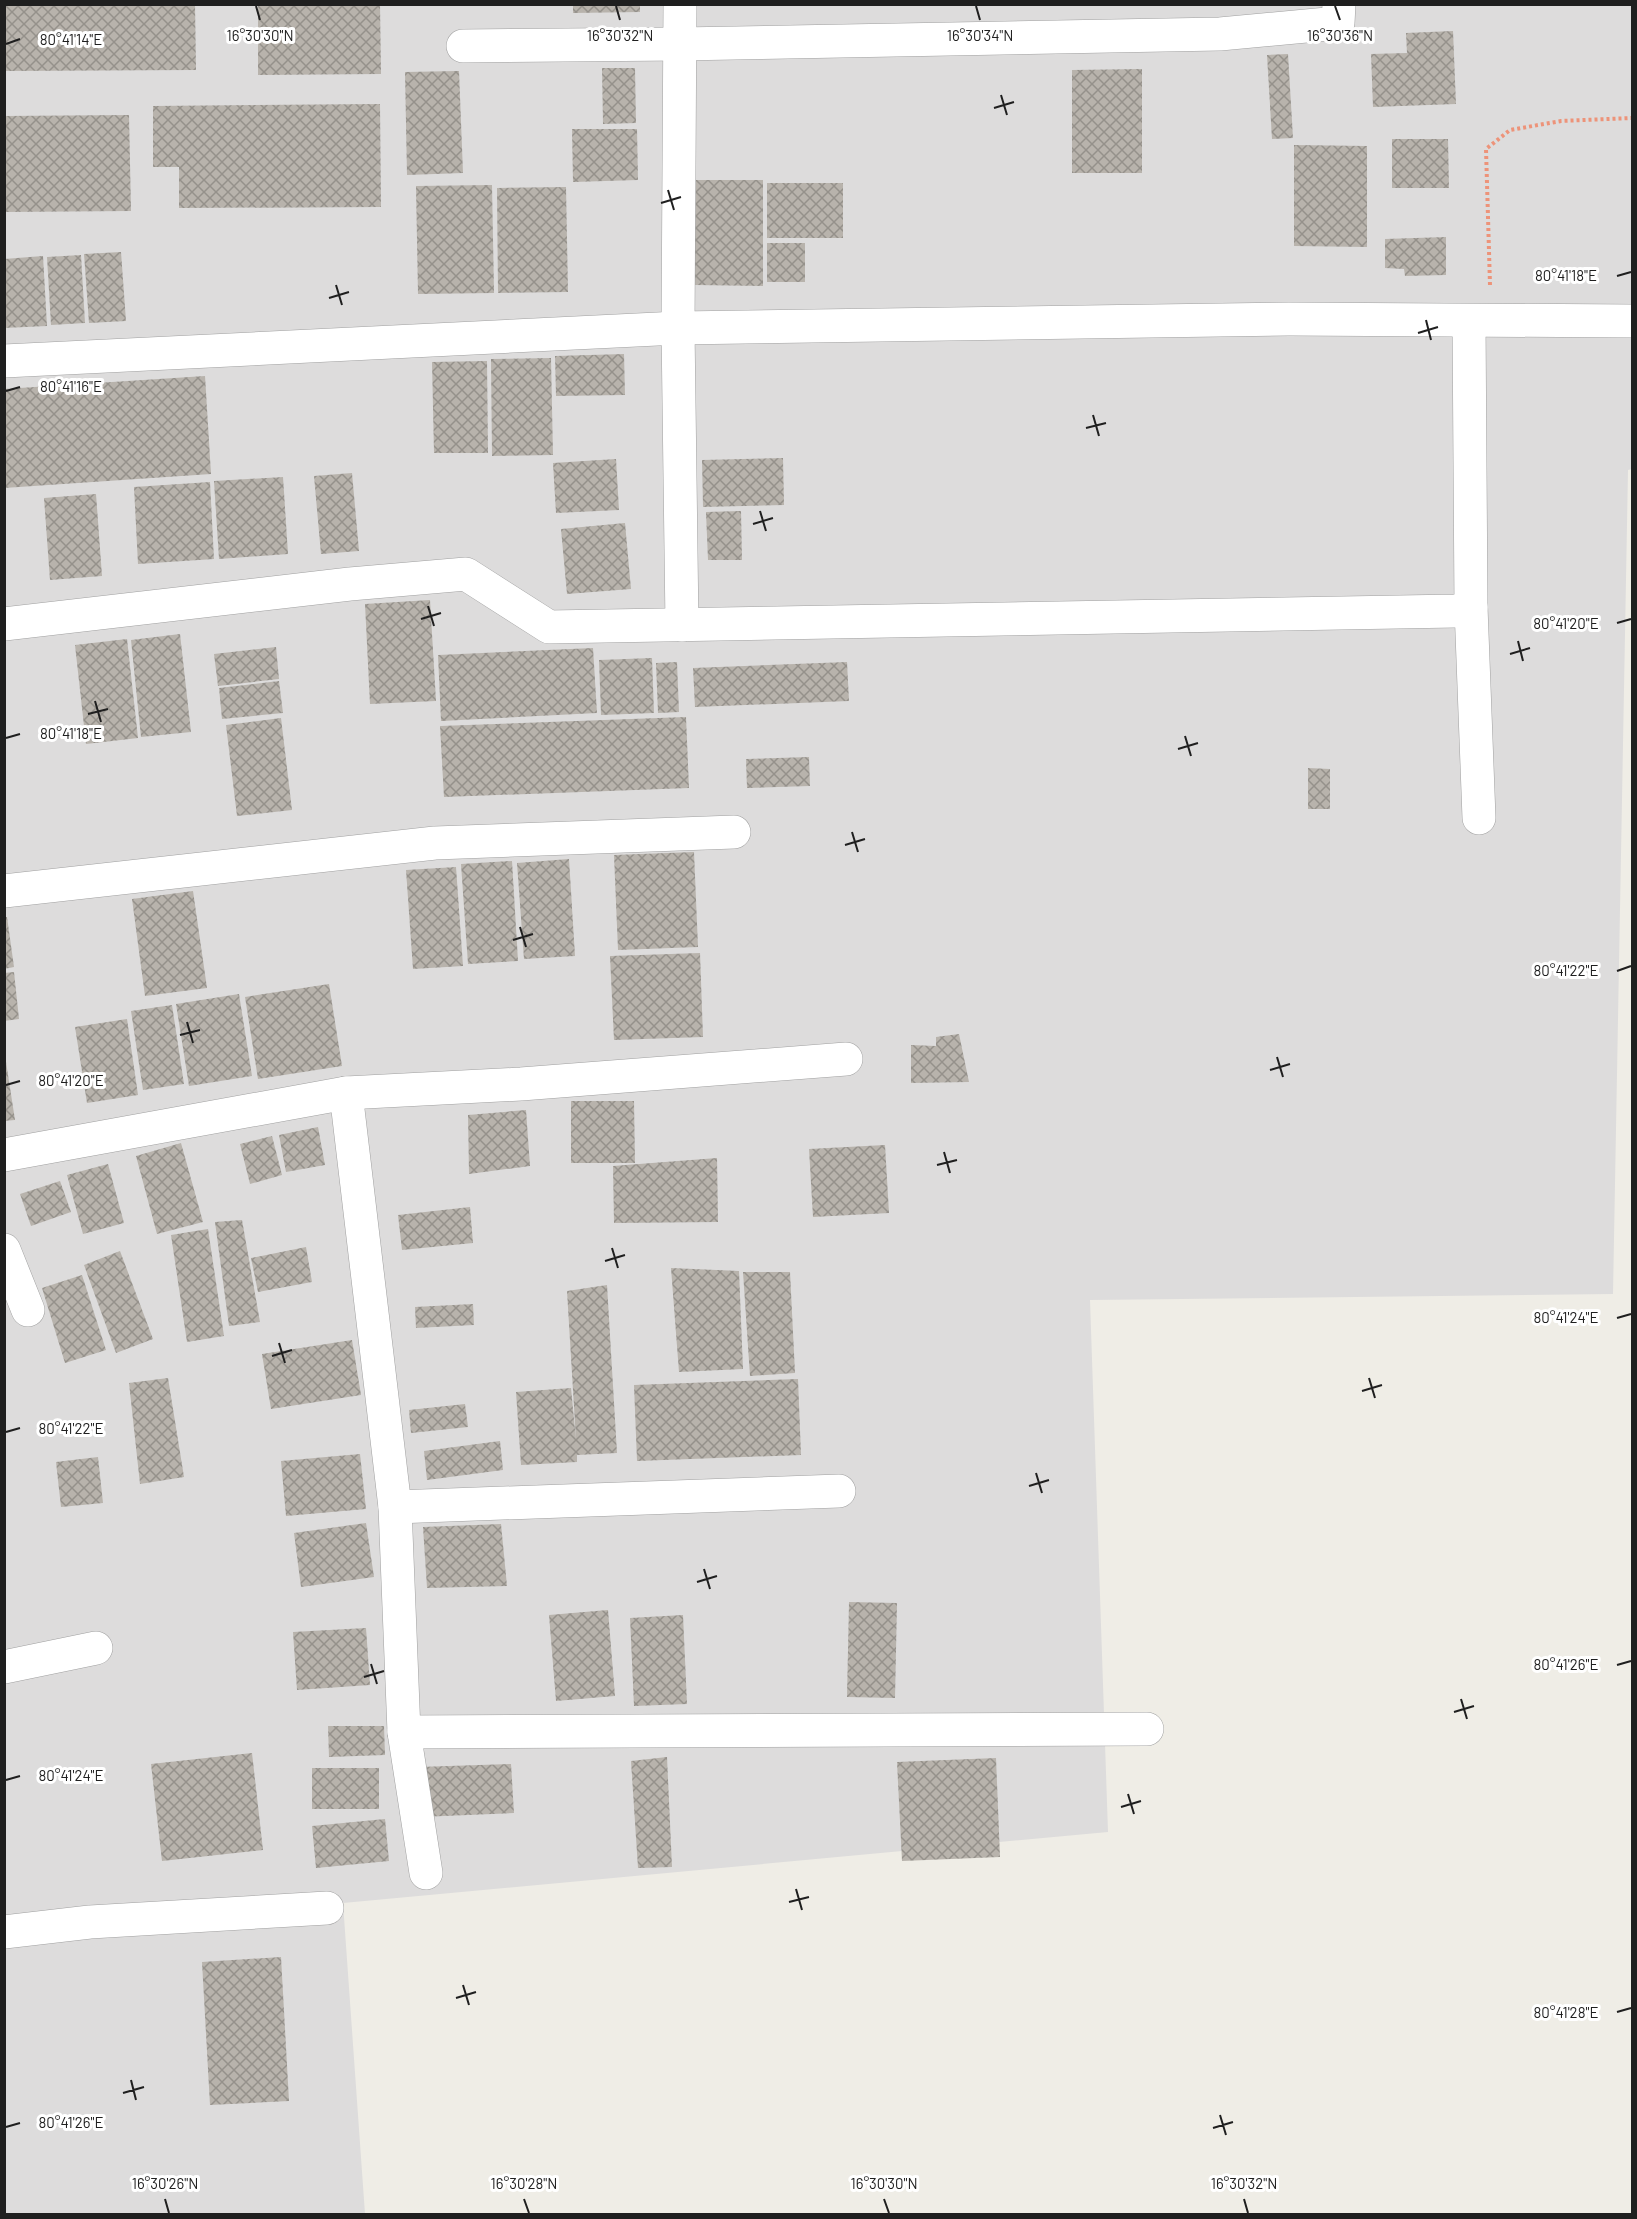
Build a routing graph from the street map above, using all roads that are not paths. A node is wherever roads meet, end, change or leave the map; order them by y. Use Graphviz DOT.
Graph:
graph roads {
  1 [pos="680,4"];
  2 [pos="1339,4"];
  3 [pos="681,44"];
  4 [pos="462,46"];
  5 [pos="1480,321"];
  6 [pos="1632,321"];
  7 [pos="678,328"];
  8 [pos="4,361"];
  9 [pos="1471,607"];
  10 [pos="4,624"];
  11 [pos="682,625"];
  12 [pos="1479,818"];
  13 [pos="734,832"];
  14 [pos="4,891"];
  15 [pos="846,1059"];
  16 [pos="346,1093"];
  17 [pos="4,1155"];
  18 [pos="4,1250"];
  19 [pos="28,1310"];
  20 [pos="839,1491"];
  21 [pos="395,1508"];
  22 [pos="96,1648"];
  23 [pos="4,1667"];
  24 [pos="1147,1729"];
  25 [pos="404,1732"];
  26 [pos="426,1873"];
  27 [pos="327,1908"];
  28 [pos="4,1932"];
  1 -- 3 [label="street"];
  2 -- 3 [label="street"];
  3 -- 4 [label="street"];
  3 -- 7 [label="street"];
  5 -- 6 [label="street"];
  5 -- 7 [label="street"];
  5 -- 9 [label="street"];
  7 -- 8 [label="street"];
  7 -- 11 [label="street"];
  9 -- 11 [label="street"];
  9 -- 12 [label="street"];
  10 -- 11 [label="street"];
  13 -- 14 [label="street"];
  15 -- 16 [label="street"];
  16 -- 17 [label="street"];
  16 -- 21 [label="street"];
  18 -- 19 [label="street"];
  20 -- 21 [label="street"];
  21 -- 25 [label="street"];
  22 -- 23 [label="street"];
  24 -- 25 [label="street"];
  25 -- 26 [label="street"];
  27 -- 28 [label="street"];
}
